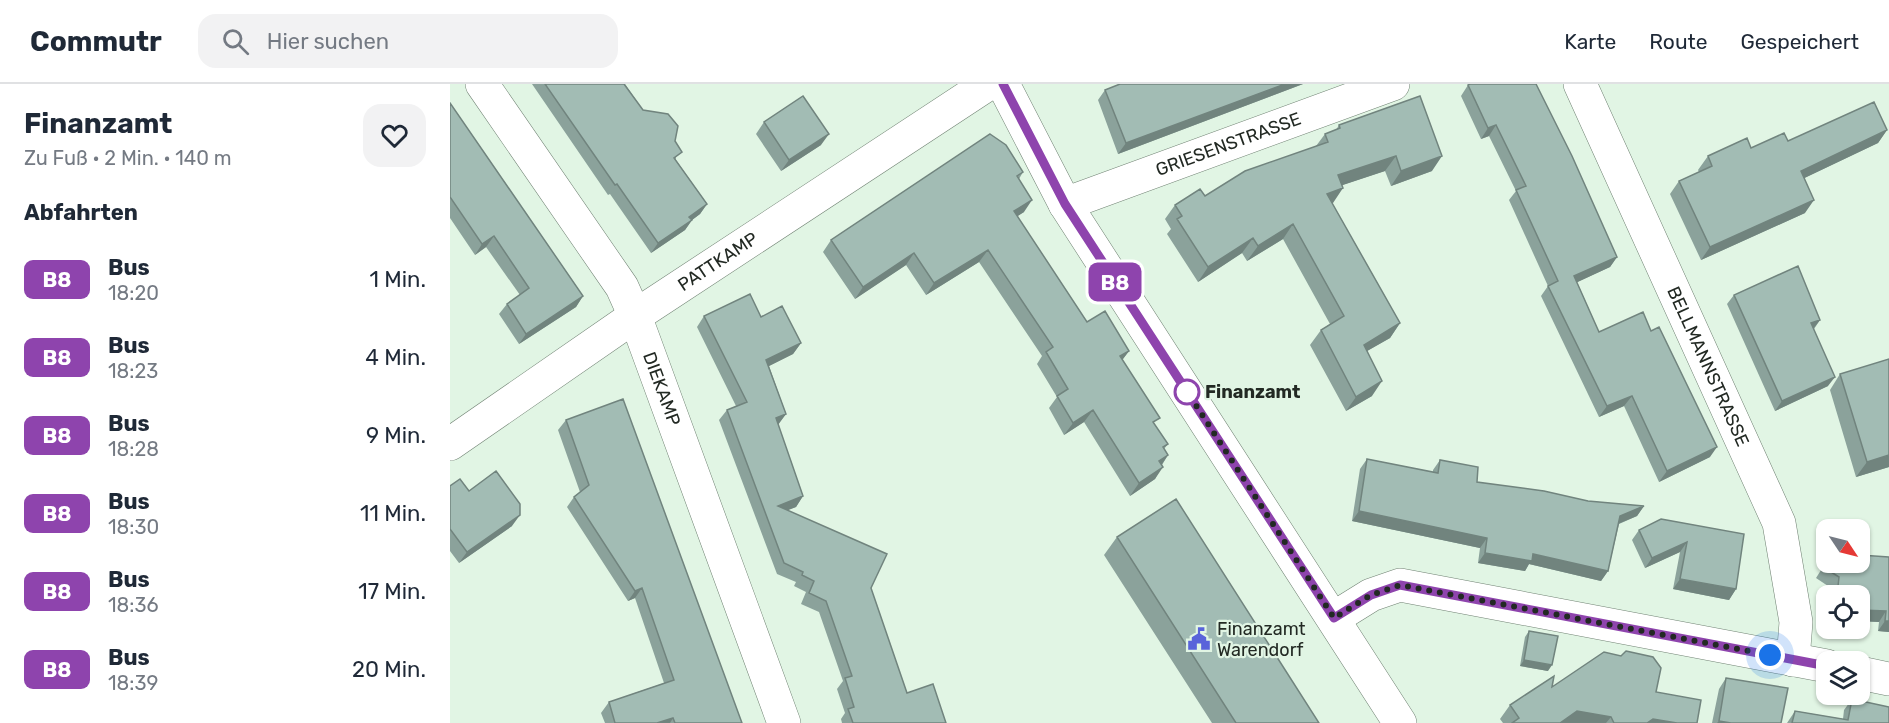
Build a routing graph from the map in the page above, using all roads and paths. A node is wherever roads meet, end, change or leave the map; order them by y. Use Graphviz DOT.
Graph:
graph roads {
  1 [pos="482,84"];
  2 [pos="988,84"];
  3 [pos="1003,84"];
  4 [pos="1393,84"];
  5 [pos="1580,84"];
  6 [pos="1065,204"];
  7 [pos="635,316"];
  8 [pos="450,444"];
  9 [pos="1334,618"];
  10 [pos="1793,660"];
  11 [pos="1816,664"];
  12 [pos="1870,675"];
  13 [pos="1889,679"];
  14 [pos="784,723"];
  15 [pos="1400,723"];
  1 -- 7 [label="street, DIEKAMP"];
  2 -- 7 [label="street, PATTKAMP"];
  3 -- 6 [label="street"];
  4 -- 6 [label="street, GRIESENSTRASSE"];
  5 -- 10 [label="street, BELLMANNSTRASSE"];
  6 -- 9 [label="street"];
  7 -- 8 [label="street, PATTKAMP"];
  7 -- 14 [label="street, DIEKAMP"];
  9 -- 10 [label="street"];
  9 -- 15 [label="street"];
  10 -- 11 [label="street"];
  12 -- 13 [label="street"];
}
